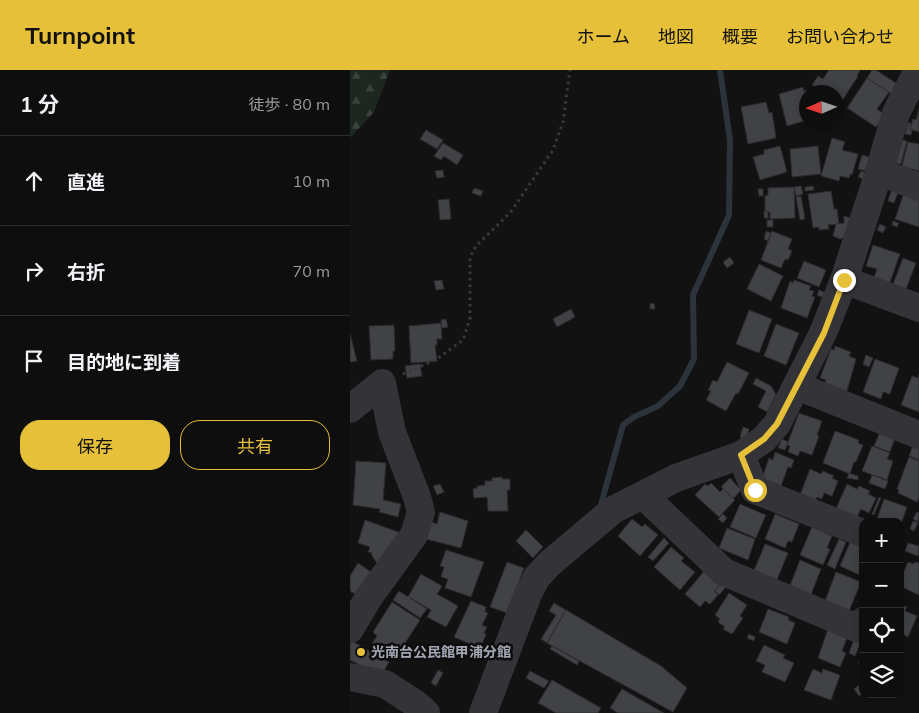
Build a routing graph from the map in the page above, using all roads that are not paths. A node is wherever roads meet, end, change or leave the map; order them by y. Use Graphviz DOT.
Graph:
graph roads {
  1 [pos="911,74"];
  2 [pos="879,172"];
  3 [pos="919,187"];
  4 [pos="844,280"];
  5 [pos="919,308"];
  6 [pos="797,386"];
  7 [pos="350,408"];
  8 [pos="919,435"];
  9 [pos="741,455"];
  10 [pos="644,496"];
  11 [pos="859,531"];
  12 [pos="350,629"];
  13 [pos="859,629"];
  14 [pos="350,677"];
  15 [pos="426,713"];
  16 [pos="483,713"];
  1 -- 2 [label="street"];
  2 -- 3 [label="street"];
  2 -- 4 [label="street"];
  4 -- 5 [label="street"];
  4 -- 6 [label="street"];
  6 -- 8 [label="street"];
  6 -- 9 [label="street"];
  7 -- 12 [label="street"];
  9 -- 10 [label="street"];
  9 -- 11 [label="street"];
  10 -- 13 [label="street"];
  10 -- 16 [label="street"];
  14 -- 15 [label="street"];
}
